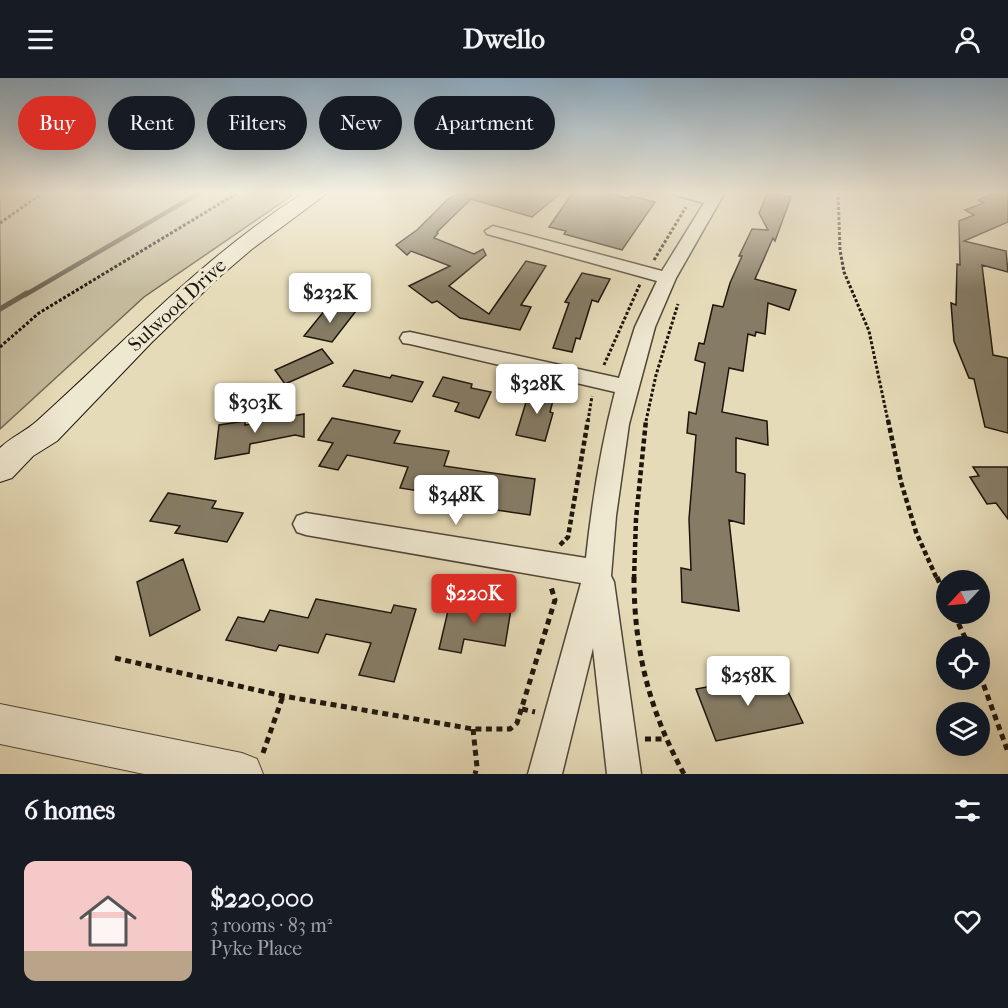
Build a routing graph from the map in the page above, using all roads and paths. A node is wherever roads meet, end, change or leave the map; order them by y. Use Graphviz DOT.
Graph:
graph roads {
  1 [pos="185,224"];
  2 [pos="270,224"];
  3 [pos="686,224"];
  4 [pos="686,224"];
  5 [pos="839,224"];
  6 [pos="493,231"];
  7 [pos="657,275"];
  8 [pos="680,299"];
  9 [pos="410,338"];
  10 [pos="0,347"];
  11 [pos="596,371"];
  12 [pos="627,387"];
  13 [pos="588,389"];
  14 [pos="46,432"];
  15 [pos="0,468"];
  16 [pos="0,493"];
  17 [pos="306,524"];
  18 [pos="553,552"];
  19 [pos="598,573"];
  20 [pos="936,576"];
  21 [pos="550,584"];
  22 [pos="115,658"];
  23 [pos="985,690"];
  24 [pos="283,696"];
  25 [pos="0,724"];
  26 [pos="473,729"];
  27 [pos="665,739"];
  28 [pos="650,741"];
  29 [pos="1008,752"];
  30 [pos="251,768"];
  31 [pos="475,774"];
  32 [pos="545,774"];
  33 [pos="624,774"];
  34 [pos="684,774"];
  1 -- 10 [label="path"];
  2 -- 14 [label="main road, Sulwood Drive"];
  3 -- 7 [label="street"];
  4 -- 7 [label="path"];
  5 -- 20 [label="path"];
  6 -- 7 [label="street"];
  7 -- 11 [label="path"];
  7 -- 12 [label="street"];
  8 -- 27 [label="path"];
  9 -- 12 [label="street"];
  12 -- 19 [label="street"];
  13 -- 18 [label="path"];
  14 -- 15 [label="main road, Sulwood Drive"];
  14 -- 16 [label="main road, Sulwood Drive"];
  17 -- 19 [label="street"];
  19 -- 32 [label="street"];
  19 -- 33 [label="street"];
  21 -- 26 [label="path"];
  22 -- 24 [label="path"];
  23 -- 29 [label="path"];
  24 -- 26 [label="path"];
  24 -- 30 [label="path"];
  25 -- 30 [label="street"];
  26 -- 31 [label="path"];
  27 -- 28 [label="path"];
  27 -- 34 [label="path"];
}
